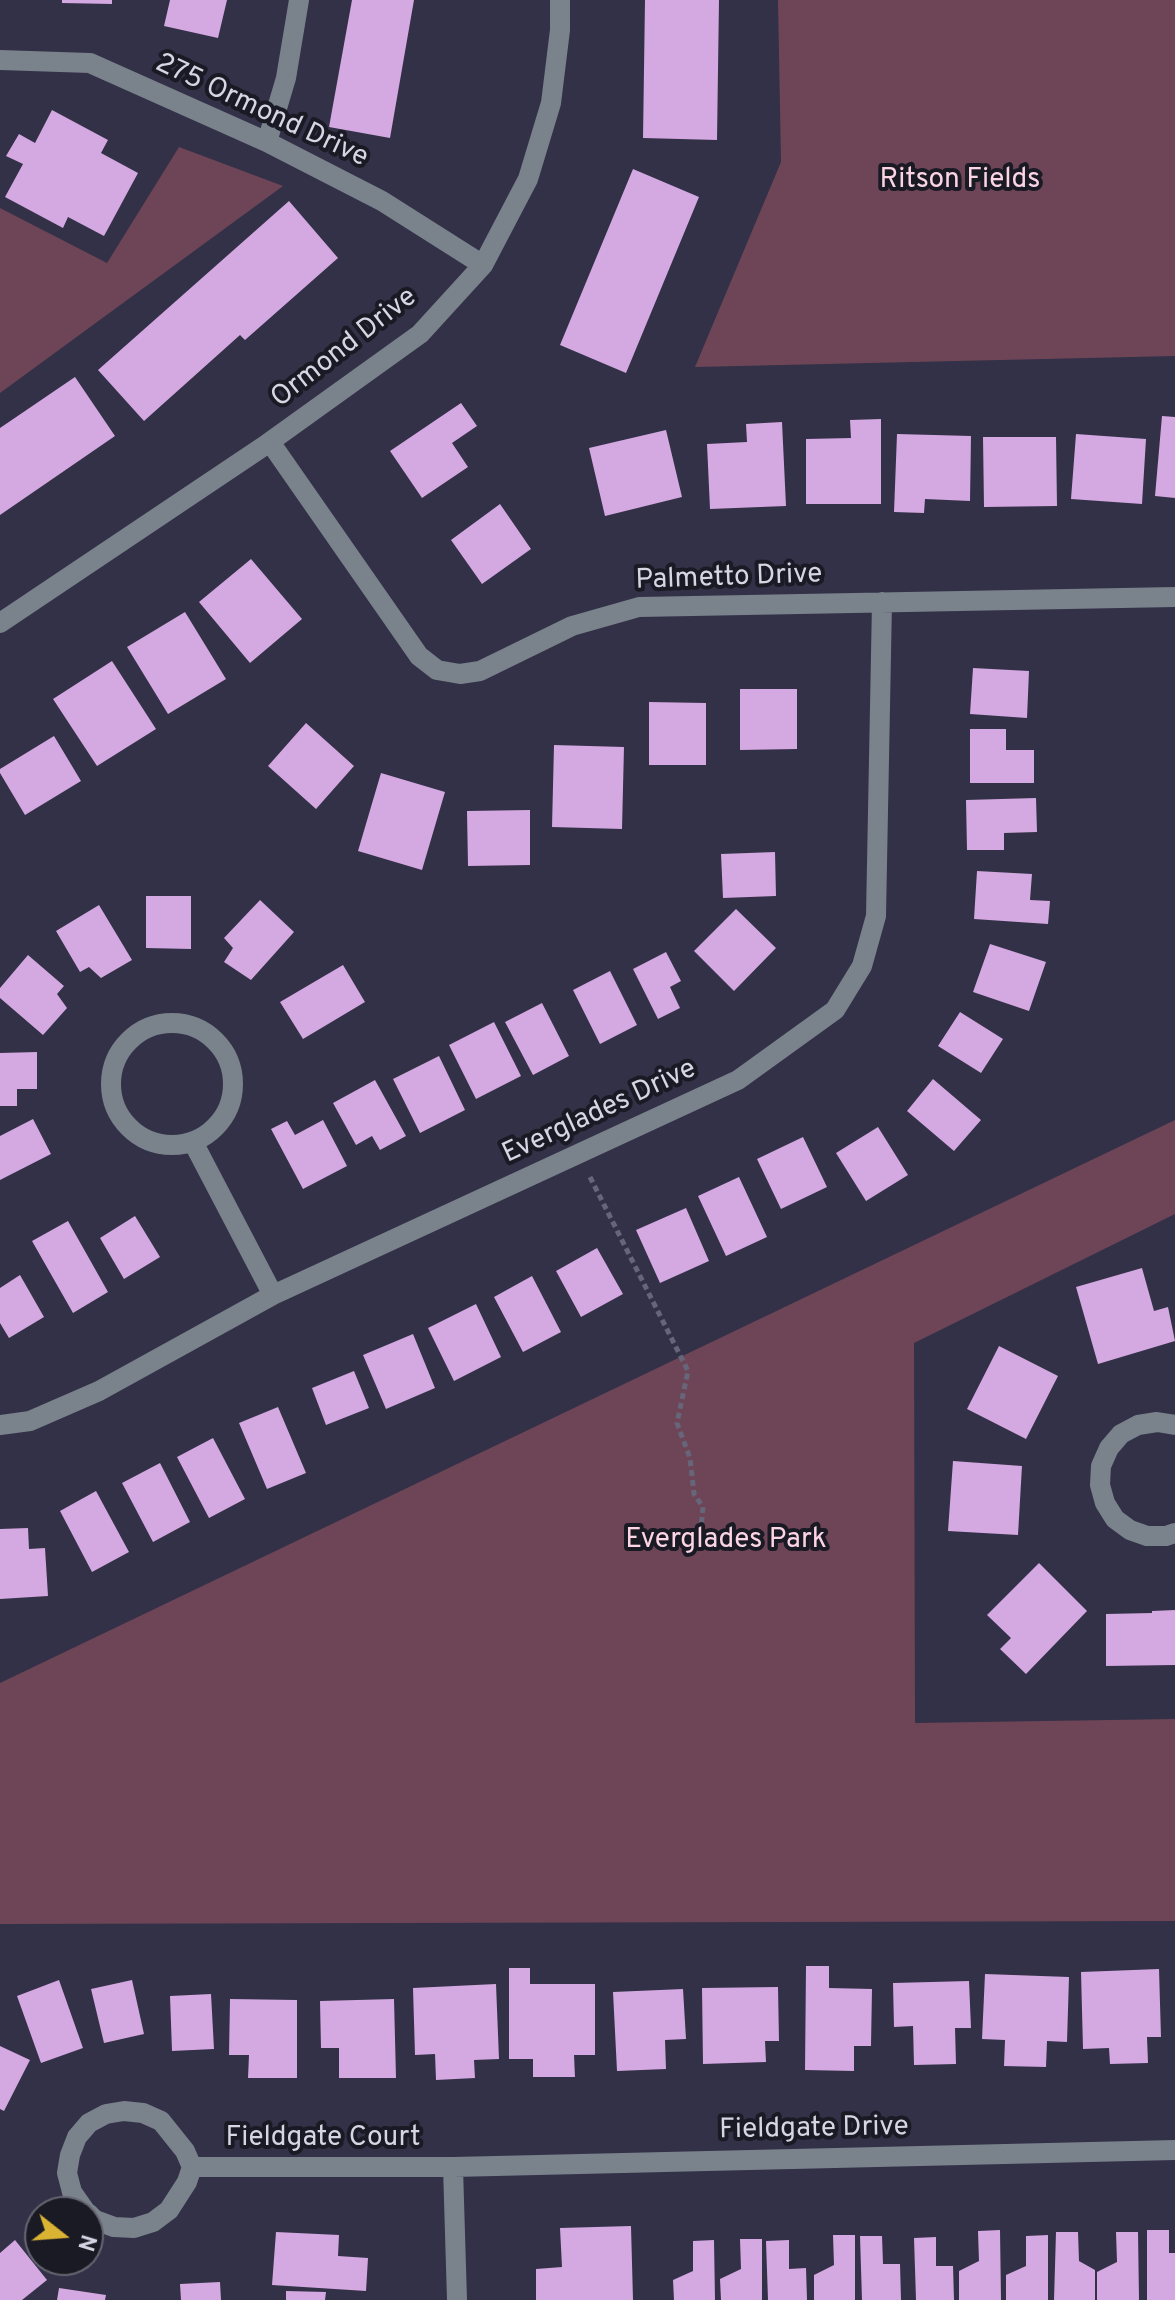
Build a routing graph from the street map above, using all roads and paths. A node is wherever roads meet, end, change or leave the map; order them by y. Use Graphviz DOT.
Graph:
graph roads {
  1 [pos="299,0"];
  2 [pos="560,0"];
  3 [pos="0,60"];
  4 [pos="267,142"];
  5 [pos="483,265"];
  6 [pos="270,442"];
  7 [pos="1175,597"];
  8 [pos="882,602"];
  9 [pos="0,623"];
  10 [pos="193,1142"];
  11 [pos="579,1154"];
  12 [pos="273,1295"];
  13 [pos="0,1425"];
  14 [pos="1175,1425"];
  15 [pos="1175,1533"];
  16 [pos="706,1536"];
  17 [pos="1175,2150"];
  18 [pos="192,2167"];
  19 [pos="453,2167"];
  20 [pos="75,2196"];
  21 [pos="104,2223"];
  22 [pos="457,2300"];
  1 -- 4 [label="street"];
  2 -- 5 [label="street, Ormond Drive"];
  3 -- 4 [label="street, 275 Ormond Drive"];
  4 -- 5 [label="street, 275 Ormond Drive"];
  5 -- 6 [label="street, Ormond Drive"];
  6 -- 8 [label="street, Palmetto Drive"];
  6 -- 9 [label="street, Ormond Drive"];
  7 -- 8 [label="street, Palmetto Drive"];
  8 -- 11 [label="street, Everglades Drive"];
  10 -- 10 [label="street"];
  10 -- 12 [label="street"];
  11 -- 12 [label="street, Everglades Drive"];
  11 -- 16 [label="path"];
  12 -- 13 [label="street, Everglades Drive"];
  14 -- 15 [label="street"];
  17 -- 19 [label="street, Fieldgate Drive"];
  18 -- 19 [label="street, Fieldgate Court"];
  18 -- 20 [label="street, Fieldgate Court"];
  18 -- 21 [label="street, Fieldgate Court"];
  19 -- 22 [label="street"];
}
